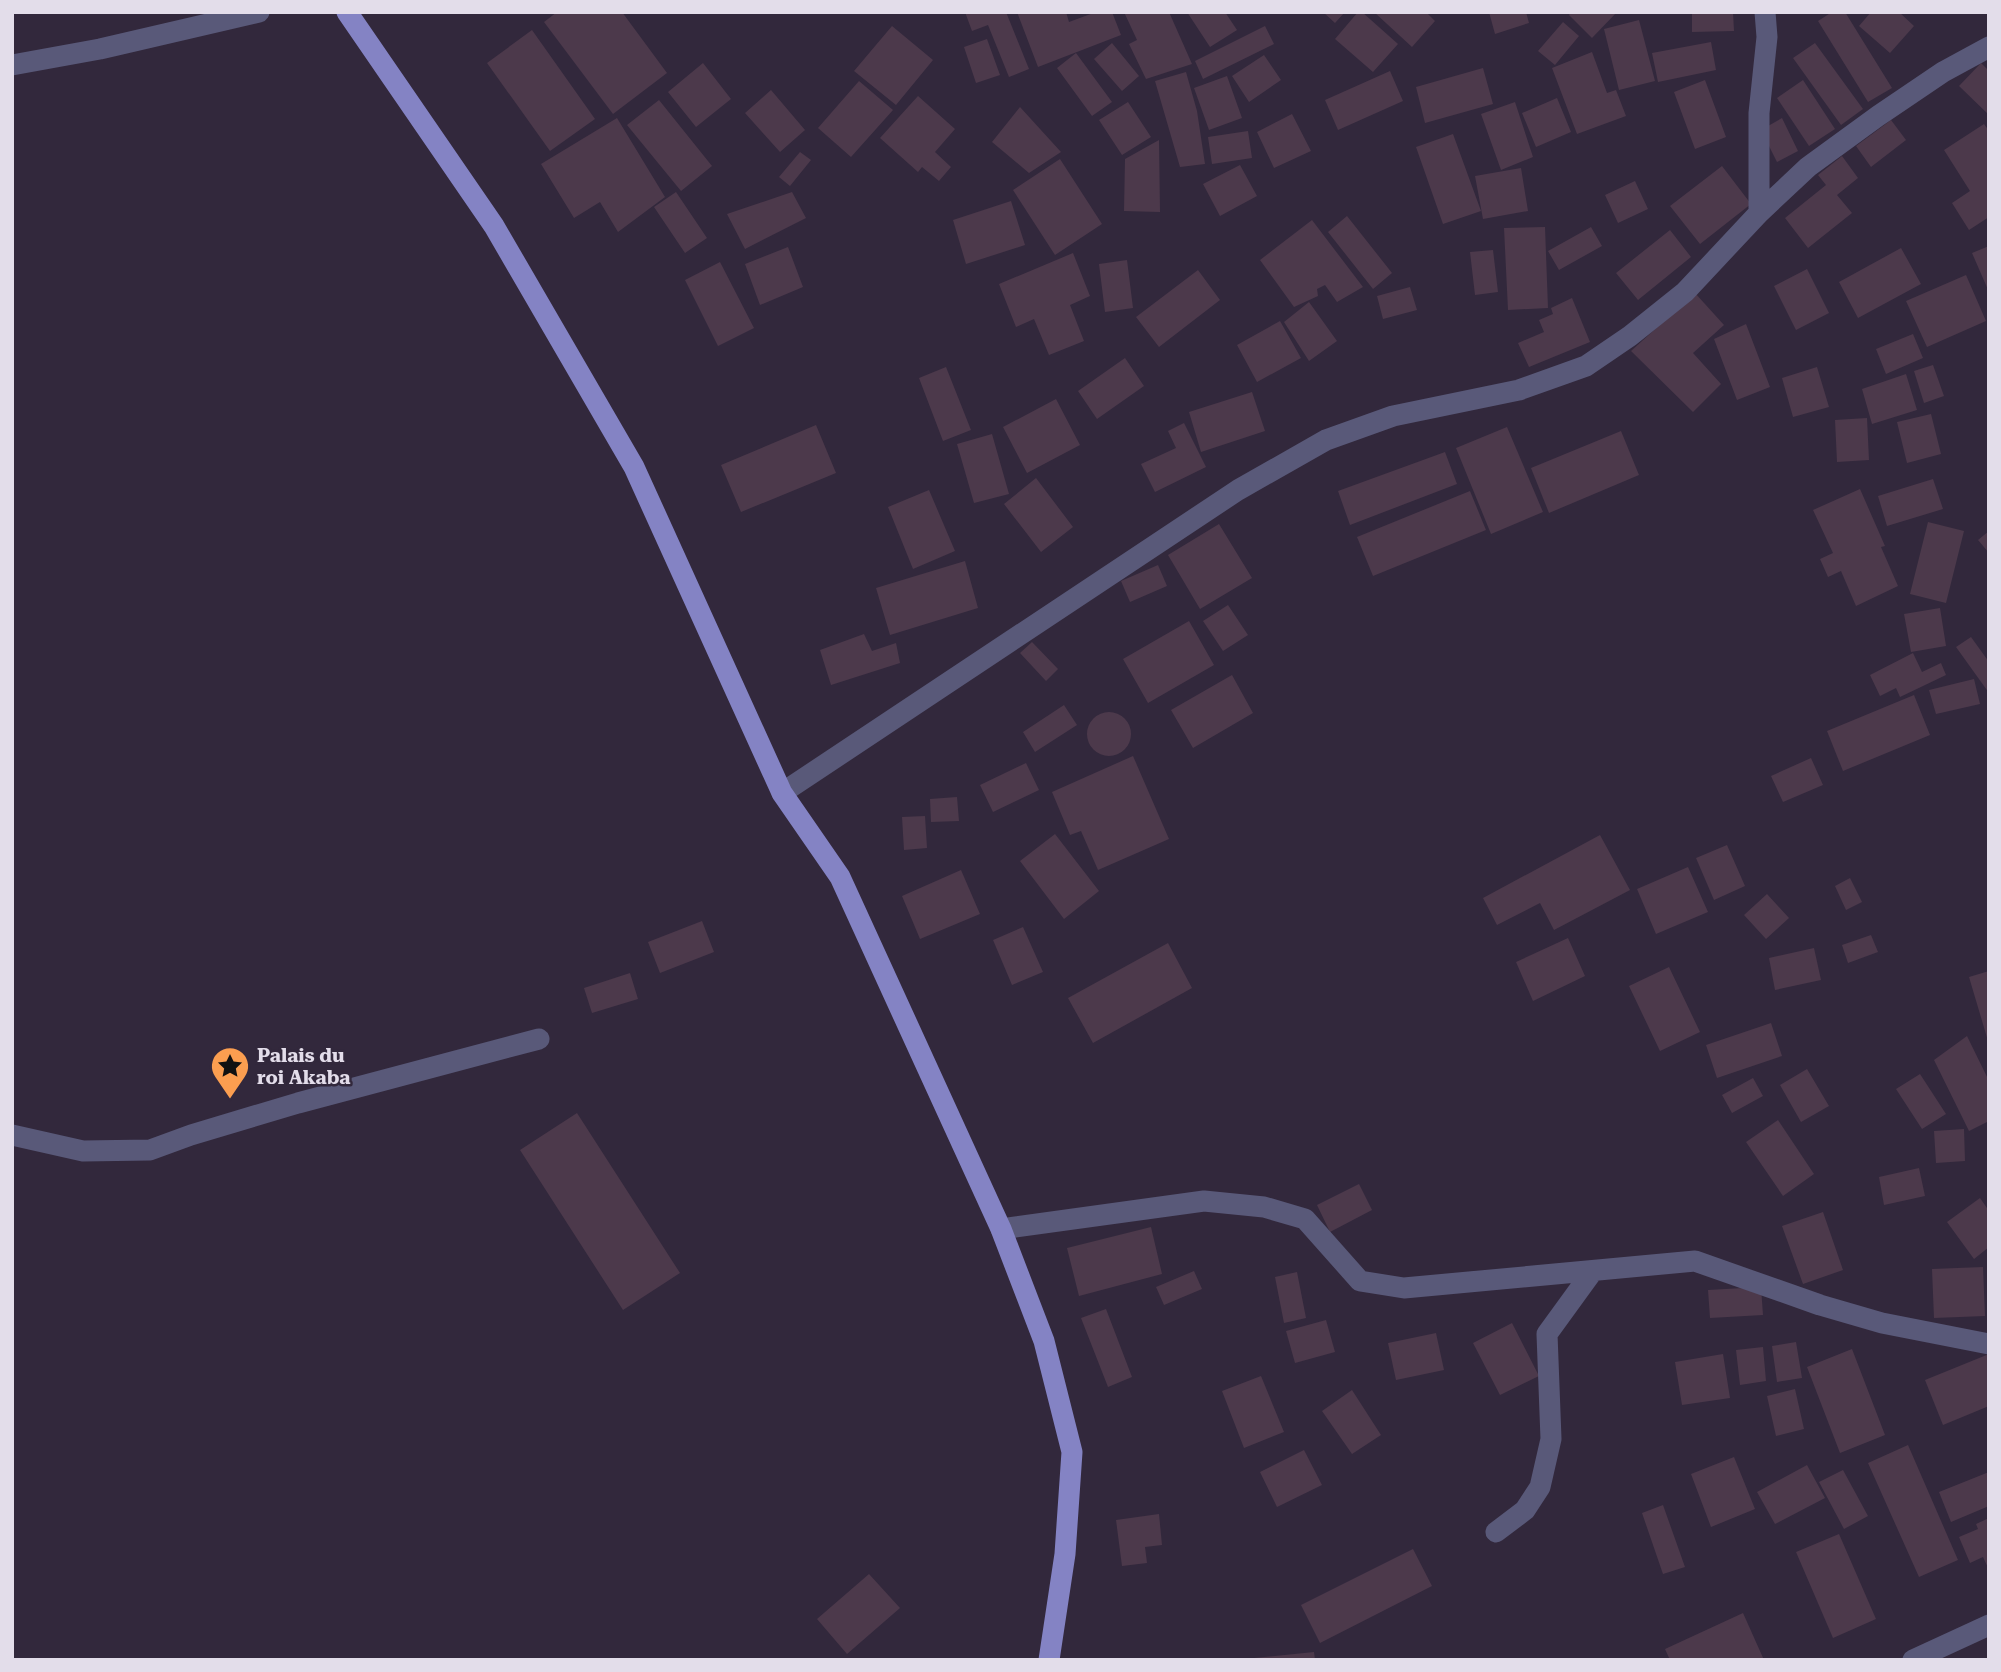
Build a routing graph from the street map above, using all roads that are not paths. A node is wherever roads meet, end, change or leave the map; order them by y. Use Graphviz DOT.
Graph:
graph roads {
  1 [pos="259,12"];
  2 [pos="347,12"];
  3 [pos="1765,12"];
  4 [pos="1989,47"];
  5 [pos="12,65"];
  6 [pos="1759,213"];
  7 [pos="782,793"];
  8 [pos="539,1039"];
  9 [pos="12,1135"];
  10 [pos="1001,1229"];
  11 [pos="1592,1272"];
  12 [pos="1989,1344"];
  13 [pos="1496,1532"];
  14 [pos="1989,1625"];
  15 [pos="1049,1660"];
  16 [pos="1913,1660"];
  1 -- 5 [label="street"];
  2 -- 7 [label="main road"];
  3 -- 6 [label="street"];
  4 -- 6 [label="street"];
  6 -- 7 [label="street"];
  7 -- 10 [label="main road"];
  8 -- 9 [label="street"];
  10 -- 11 [label="street"];
  10 -- 15 [label="main road"];
  11 -- 12 [label="street"];
  11 -- 13 [label="street"];
  14 -- 16 [label="street"];
}
